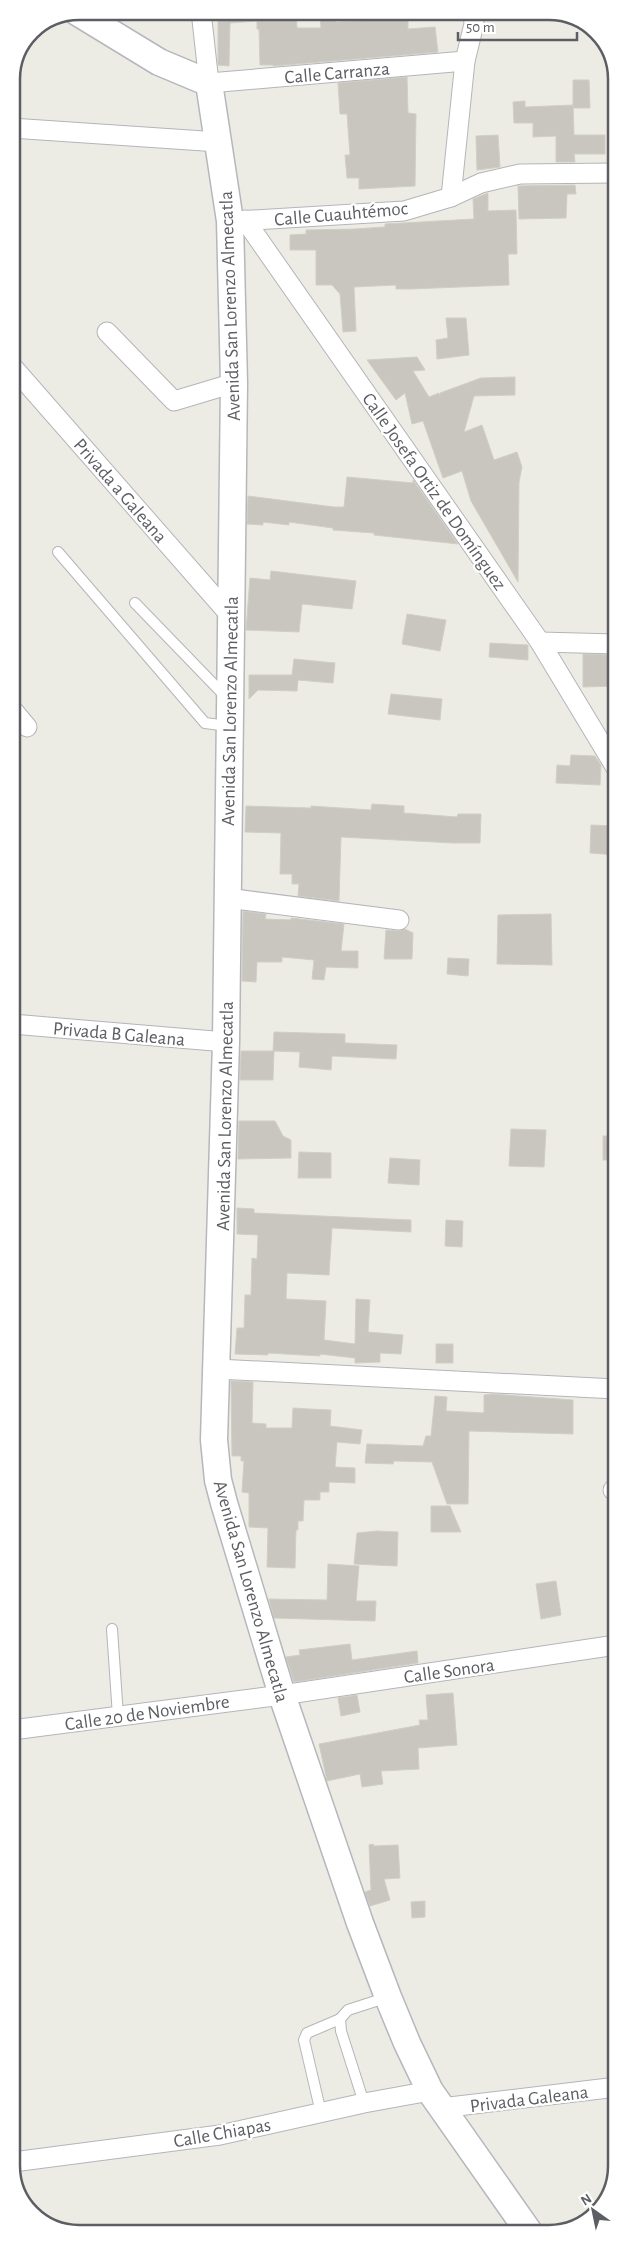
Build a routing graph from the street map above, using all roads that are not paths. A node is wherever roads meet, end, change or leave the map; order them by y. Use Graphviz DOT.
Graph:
graph roads {
  1 [pos="90,20"];
  2 [pos="201,20"];
  3 [pos="474,20"];
  4 [pos="465,60"];
  5 [pos="209,83"];
  6 [pos="20,129"];
  7 [pos="219,142"];
  8 [pos="608,173"];
  9 [pos="451,197"];
  10 [pos="238,221"];
  11 [pos="107,332"];
  12 [pos="20,374"];
  13 [pos="234,383"];
  14 [pos="58,552"];
  15 [pos="135,603"];
  16 [pos="230,615"];
  17 [pos="540,642"];
  18 [pos="608,644"];
  19 [pos="229,700"];
  20 [pos="20,719"];
  21 [pos="228,726"];
  22 [pos="27,727"];
  23 [pos="608,755"];
  24 [pos="227,898"];
  25 [pos="399,920"];
  26 [pos="20,1025"];
  27 [pos="226,1042"];
  28 [pos="217,1369"];
  29 [pos="608,1389"];
  30 [pos="112,1629"];
  31 [pos="608,1646"];
  32 [pos="282,1695"];
  33 [pos="118,1716"];
  34 [pos="20,1729"];
  35 [pos="388,1997"];
  36 [pos="340,2019"];
  37 [pos="608,2088"];
  38 [pos="436,2100"];
  39 [pos="364,2103"];
  40 [pos="321,2113"];
  41 [pos="20,2161"];
  42 [pos="525,2225"];
  1 -- 5 [label="main road"];
  2 -- 5 [label="street"];
  3 -- 4 [label="street"];
  4 -- 5 [label="street, Calle Carranza"];
  4 -- 9 [label="street"];
  5 -- 7 [label="main road, Avenida San Lorenzo Almecatla"];
  6 -- 7 [label="street"];
  7 -- 10 [label="main road, Avenida San Lorenzo Almecatla"];
  8 -- 9 [label="street, Calle Cuauhtémoc"];
  9 -- 10 [label="street, Calle Cuauhtémoc"];
  10 -- 13 [label="main road, Avenida San Lorenzo Almecatla"];
  10 -- 17 [label="street, Calle Josefa Ortiz de Domínguez"];
  11 -- 13 [label="street"];
  12 -- 16 [label="street, Privada a Galeana"];
  13 -- 16 [label="main road, Avenida San Lorenzo Almecatla"];
  14 -- 21 [label="lane"];
  15 -- 19 [label="lane"];
  16 -- 19 [label="main road, Avenida San Lorenzo Almecatla"];
  17 -- 18 [label="street"];
  17 -- 23 [label="street, Calle Josefa Ortiz de Domínguez"];
  19 -- 21 [label="main road, Avenida San Lorenzo Almecatla"];
  20 -- 22 [label="street"];
  21 -- 24 [label="main road, Avenida San Lorenzo Almecatla"];
  24 -- 25 [label="street"];
  24 -- 27 [label="main road, Avenida San Lorenzo Almecatla"];
  26 -- 27 [label="street, Privada B Galeana"];
  27 -- 28 [label="main road, Avenida San Lorenzo Almecatla"];
  28 -- 29 [label="street"];
  28 -- 32 [label="main road, Avenida San Lorenzo Almecatla"];
  30 -- 33 [label="lane"];
  31 -- 32 [label="street, Calle Sonora"];
  32 -- 33 [label="street, Calle 20 de Noviembre"];
  32 -- 35 [label="main road, Avenida San Lorenzo Almecatla"];
  33 -- 34 [label="street, Calle 20 de Noviembre"];
  35 -- 36 [label="lane"];
  35 -- 38 [label="main road, Avenida San Lorenzo Almecatla"];
  36 -- 39 [label="lane"];
  36 -- 40 [label="lane"];
  37 -- 38 [label="street, Privada Galeana"];
  38 -- 39 [label="street, Calle Chiapas"];
  38 -- 42 [label="main road, Avenida San Lorenzo Almecatla"];
  39 -- 40 [label="street, Calle Chiapas"];
  40 -- 41 [label="street, Calle Chiapas"];
}
